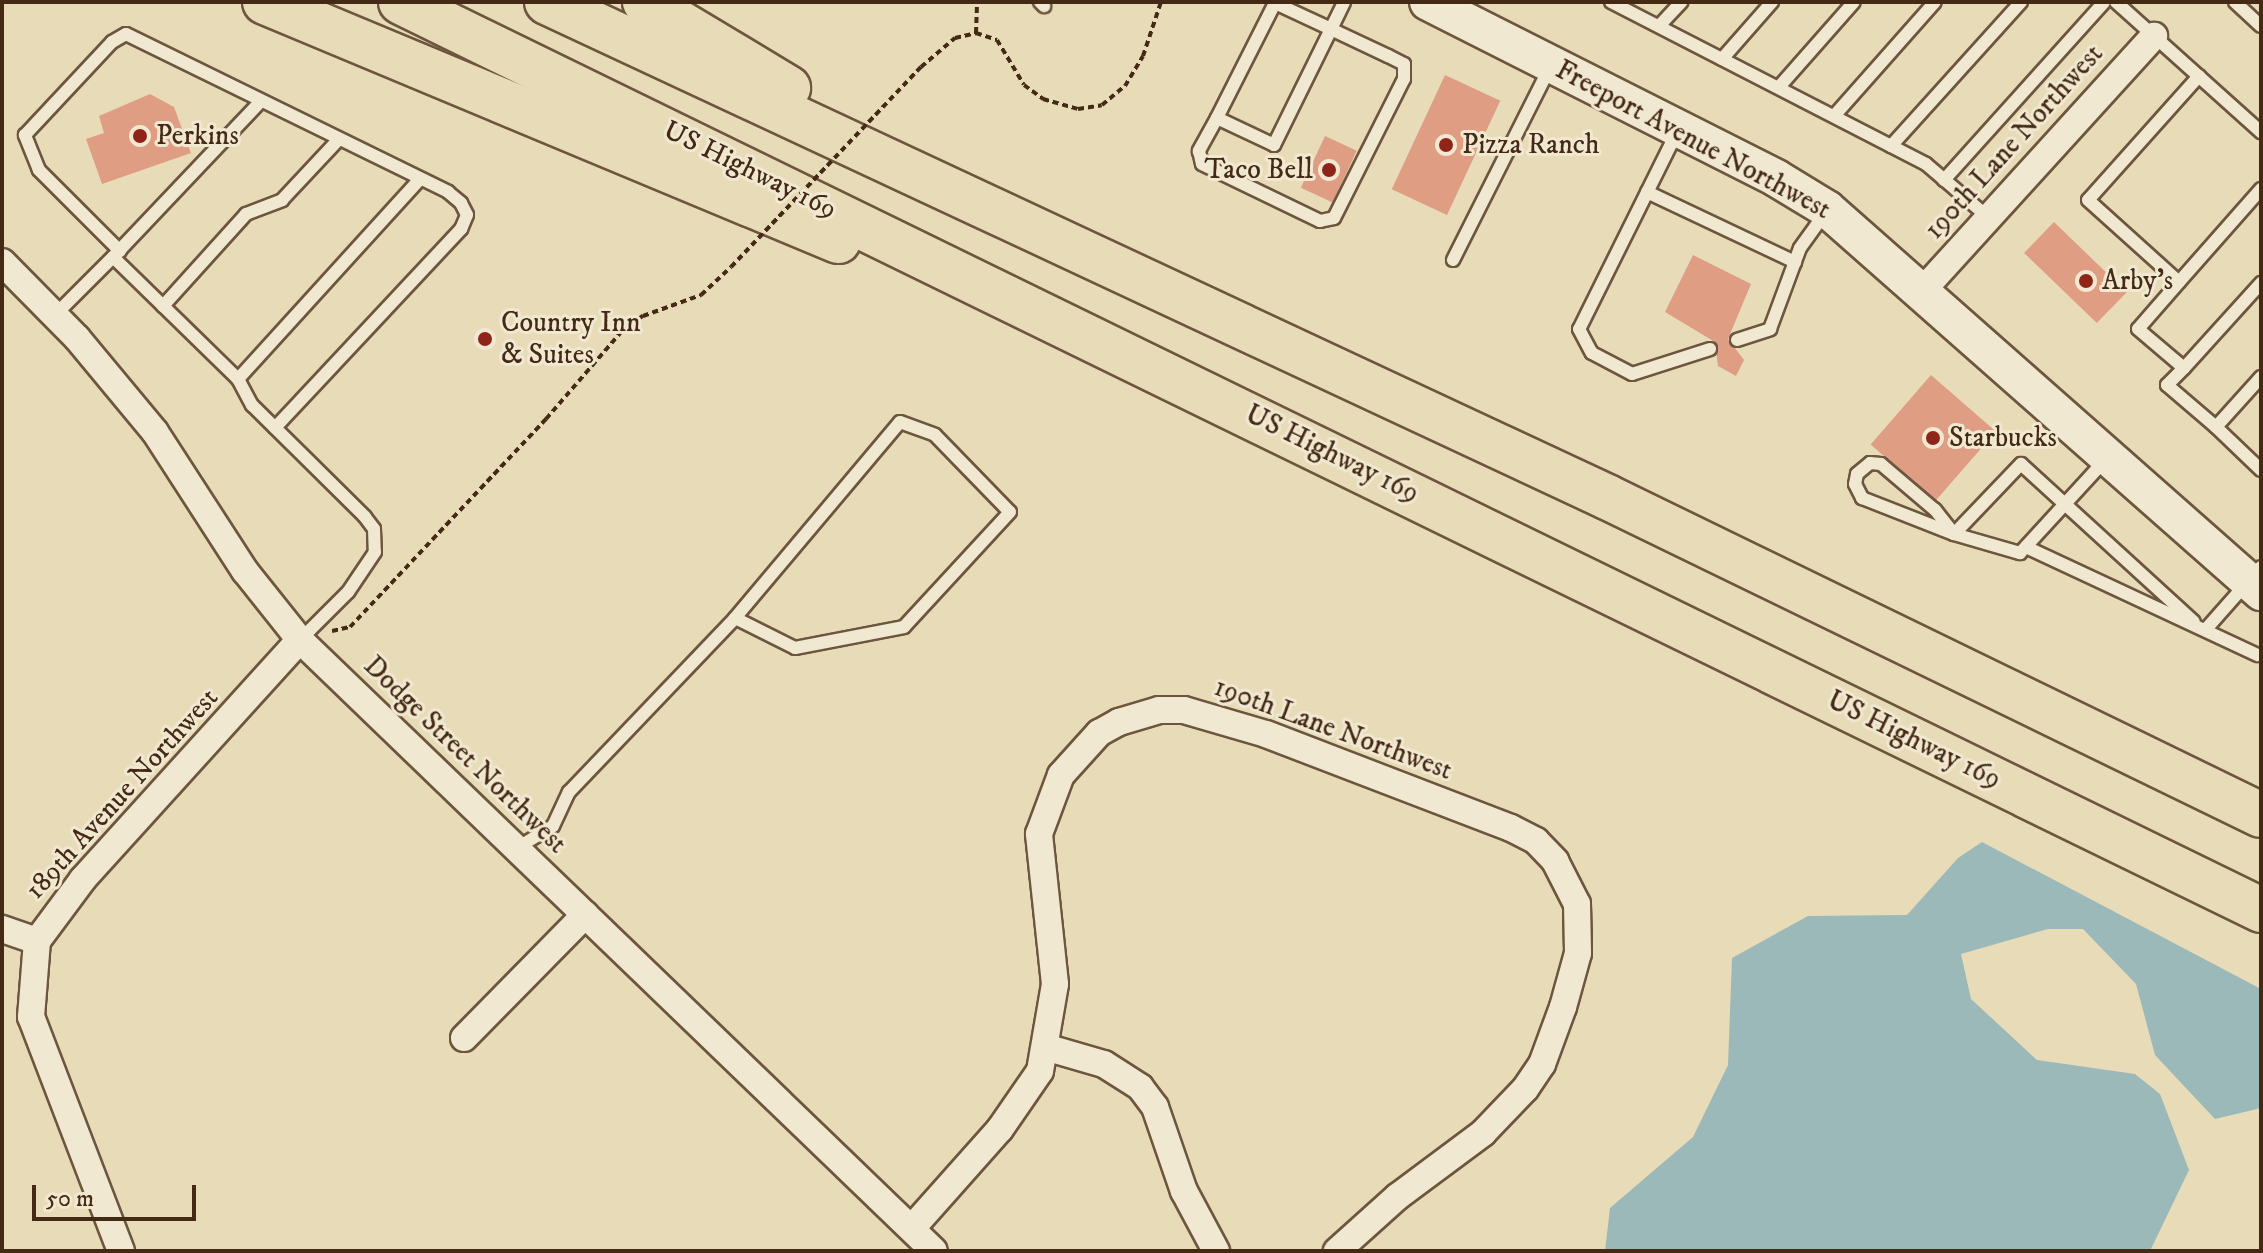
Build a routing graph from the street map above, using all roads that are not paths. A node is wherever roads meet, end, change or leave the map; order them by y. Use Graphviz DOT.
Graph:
graph roads {
  1 [pos="265,2"];
  2 [pos="401,2"];
  3 [pos="547,2"];
  4 [pos="645,2"];
  5 [pos="1344,2"];
  6 [pos="1428,2"];
  7 [pos="1611,2"];
  8 [pos="1681,2"];
  9 [pos="1772,2"];
  10 [pos="1854,2"];
  11 [pos="1935,2"];
  12 [pos="2021,2"];
  13 [pos="2104,2"];
  14 [pos="2116,2"];
  15 [pos="2235,2"];
  16 [pos="1659,26"];
  17 [pos="2261,26"];
  18 [pos="1331,29"];
  19 [pos="2154,36"];
  20 [pos="1722,59"];
  21 [pos="1551,64"];
  22 [pos="2199,76"];
  23 [pos="1779,87"];
  24 [pos="260,102"];
  25 [pos="1834,116"];
  26 [pos="1217,118"];
  27 [pos="1678,129"];
  28 [pos="2261,132"];
  29 [pos="339,139"];
  30 [pos="1891,146"];
  31 [pos="420,179"];
  32 [pos="1944,180"];
  33 [pos="2261,189"];
  34 [pos="1647,192"];
  35 [pos="1827,209"];
  36 [pos="992,211"];
  37 [pos="1989,218"];
  38 [pos="117,254"];
  39 [pos="1453,260"];
  40 [pos="2,262"];
  41 [pos="1795,262"];
  42 [pos="2179,282"];
  43 [pos="2261,283"];
  44 [pos="1922,291"];
  45 [pos="163,306"];
  46 [pos="1040,311"];
  47 [pos="55,315"];
  48 [pos="1737,340"];
  49 [pos="1710,349"];
  50 [pos="2184,368"];
  51 [pos="2261,377"];
  52 [pos="238,379"];
  53 [pos="2216,427"];
  54 [pos="275,428"];
  55 [pos="2109,456"];
  56 [pos="2261,470"];
  57 [pos="2066,503"];
  58 [pos="1954,534"];
  59 [pos="2026,547"];
  60 [pos="2257,580"];
  61 [pos="735,618"];
  62 [pos="2194,622"];
  63 [pos="2207,628"];
  64 [pos="300,640"];
  65 [pos="2258,655"];
  66 [pos="2261,815"];
  67 [pos="517,848"];
  68 [pos="2261,910"];
  69 [pos="585,915"];
  70 [pos="2,929"];
  71 [pos="37,941"];
  72 [pos="464,1038"];
  73 [pos="1045,1047"];
  74 [pos="912,1228"];
  75 [pos="121,1251"];
  76 [pos="934,1251"];
  77 [pos="1216,1251"];
  78 [pos="1337,1251"];
  1 -- 46 [label="highway"];
  2 -- 46 [label="highway, US Highway 169"];
  3 -- 36 [label="highway"];
  4 -- 36 [label="highway"];
  5 -- 18 [label="lane"];
  6 -- 21 [label="street, Freeport Avenue Northwest"];
  7 -- 16 [label="lane"];
  8 -- 16 [label="lane"];
  9 -- 20 [label="lane"];
  10 -- 23 [label="lane"];
  11 -- 25 [label="lane"];
  12 -- 30 [label="lane"];
  13 -- 32 [label="lane"];
  14 -- 19 [label="lane"];
  15 -- 17 [label="lane"];
  16 -- 20 [label="lane"];
  18 -- 26 [label="lane"];
  18 -- 26 [label="lane"];
  18 -- 26 [label="lane"];
  19 -- 22 [label="lane"];
  19 -- 37 [label="street, 190th Lane Northwest"];
  20 -- 23 [label="lane"];
  21 -- 27 [label="street, Freeport Avenue Northwest"];
  21 -- 39 [label="lane"];
  22 -- 28 [label="lane"];
  22 -- 42 [label="lane"];
  23 -- 25 [label="lane"];
  24 -- 29 [label="lane"];
  24 -- 38 [label="lane"];
  24 -- 38 [label="lane"];
  25 -- 30 [label="lane"];
  27 -- 34 [label="lane"];
  27 -- 35 [label="street, Freeport Avenue Northwest"];
  29 -- 31 [label="lane"];
  29 -- 45 [label="lane"];
  30 -- 32 [label="lane"];
  31 -- 52 [label="lane"];
  31 -- 54 [label="lane"];
  32 -- 37 [label="lane"];
  33 -- 42 [label="lane"];
  34 -- 41 [label="lane"];
  34 -- 49 [label="lane"];
  35 -- 41 [label="lane"];
  35 -- 44 [label="street, Freeport Avenue Northwest"];
  36 -- 66 [label="highway"];
  37 -- 44 [label="street, 190th Lane Northwest"];
  38 -- 45 [label="lane"];
  38 -- 47 [label="lane"];
  40 -- 47 [label="street, Dodge Street Northwest"];
  41 -- 48 [label="lane"];
  42 -- 50 [label="lane"];
  43 -- 50 [label="lane"];
  44 -- 55 [label="street, Freeport Avenue Northwest"];
  45 -- 52 [label="lane"];
  46 -- 68 [label="highway, US Highway 169"];
  47 -- 64 [label="street, Dodge Street Northwest"];
  50 -- 53 [label="lane"];
  51 -- 53 [label="lane"];
  52 -- 54 [label="lane"];
  53 -- 56 [label="lane"];
  54 -- 64 [label="lane"];
  55 -- 57 [label="lane"];
  55 -- 60 [label="street, Freeport Avenue Northwest"];
  57 -- 58 [label="lane"];
  57 -- 59 [label="lane"];
  57 -- 62 [label="lane"];
  58 -- 58 [label="lane"];
  58 -- 59 [label="lane"];
  59 -- 62 [label="lane"];
  60 -- 63 [label="lane"];
  61 -- 61 [label="lane"];
  61 -- 67 [label="lane"];
  62 -- 63 [label="lane"];
  63 -- 65 [label="lane"];
  64 -- 67 [label="street, Dodge Street Northwest"];
  64 -- 71 [label="street, 189th Avenue Northwest"];
  67 -- 69 [label="street, Dodge Street Northwest"];
  69 -- 72 [label="street"];
  69 -- 74 [label="street, Dodge Street Northwest"];
  70 -- 71 [label="street"];
  71 -- 75 [label="street, 189th Avenue Northwest"];
  73 -- 74 [label="street, 190th Lane Northwest"];
  73 -- 77 [label="street"];
  73 -- 78 [label="street, 190th Lane Northwest"];
  74 -- 76 [label="street, Dodge Street Northwest"];
}
